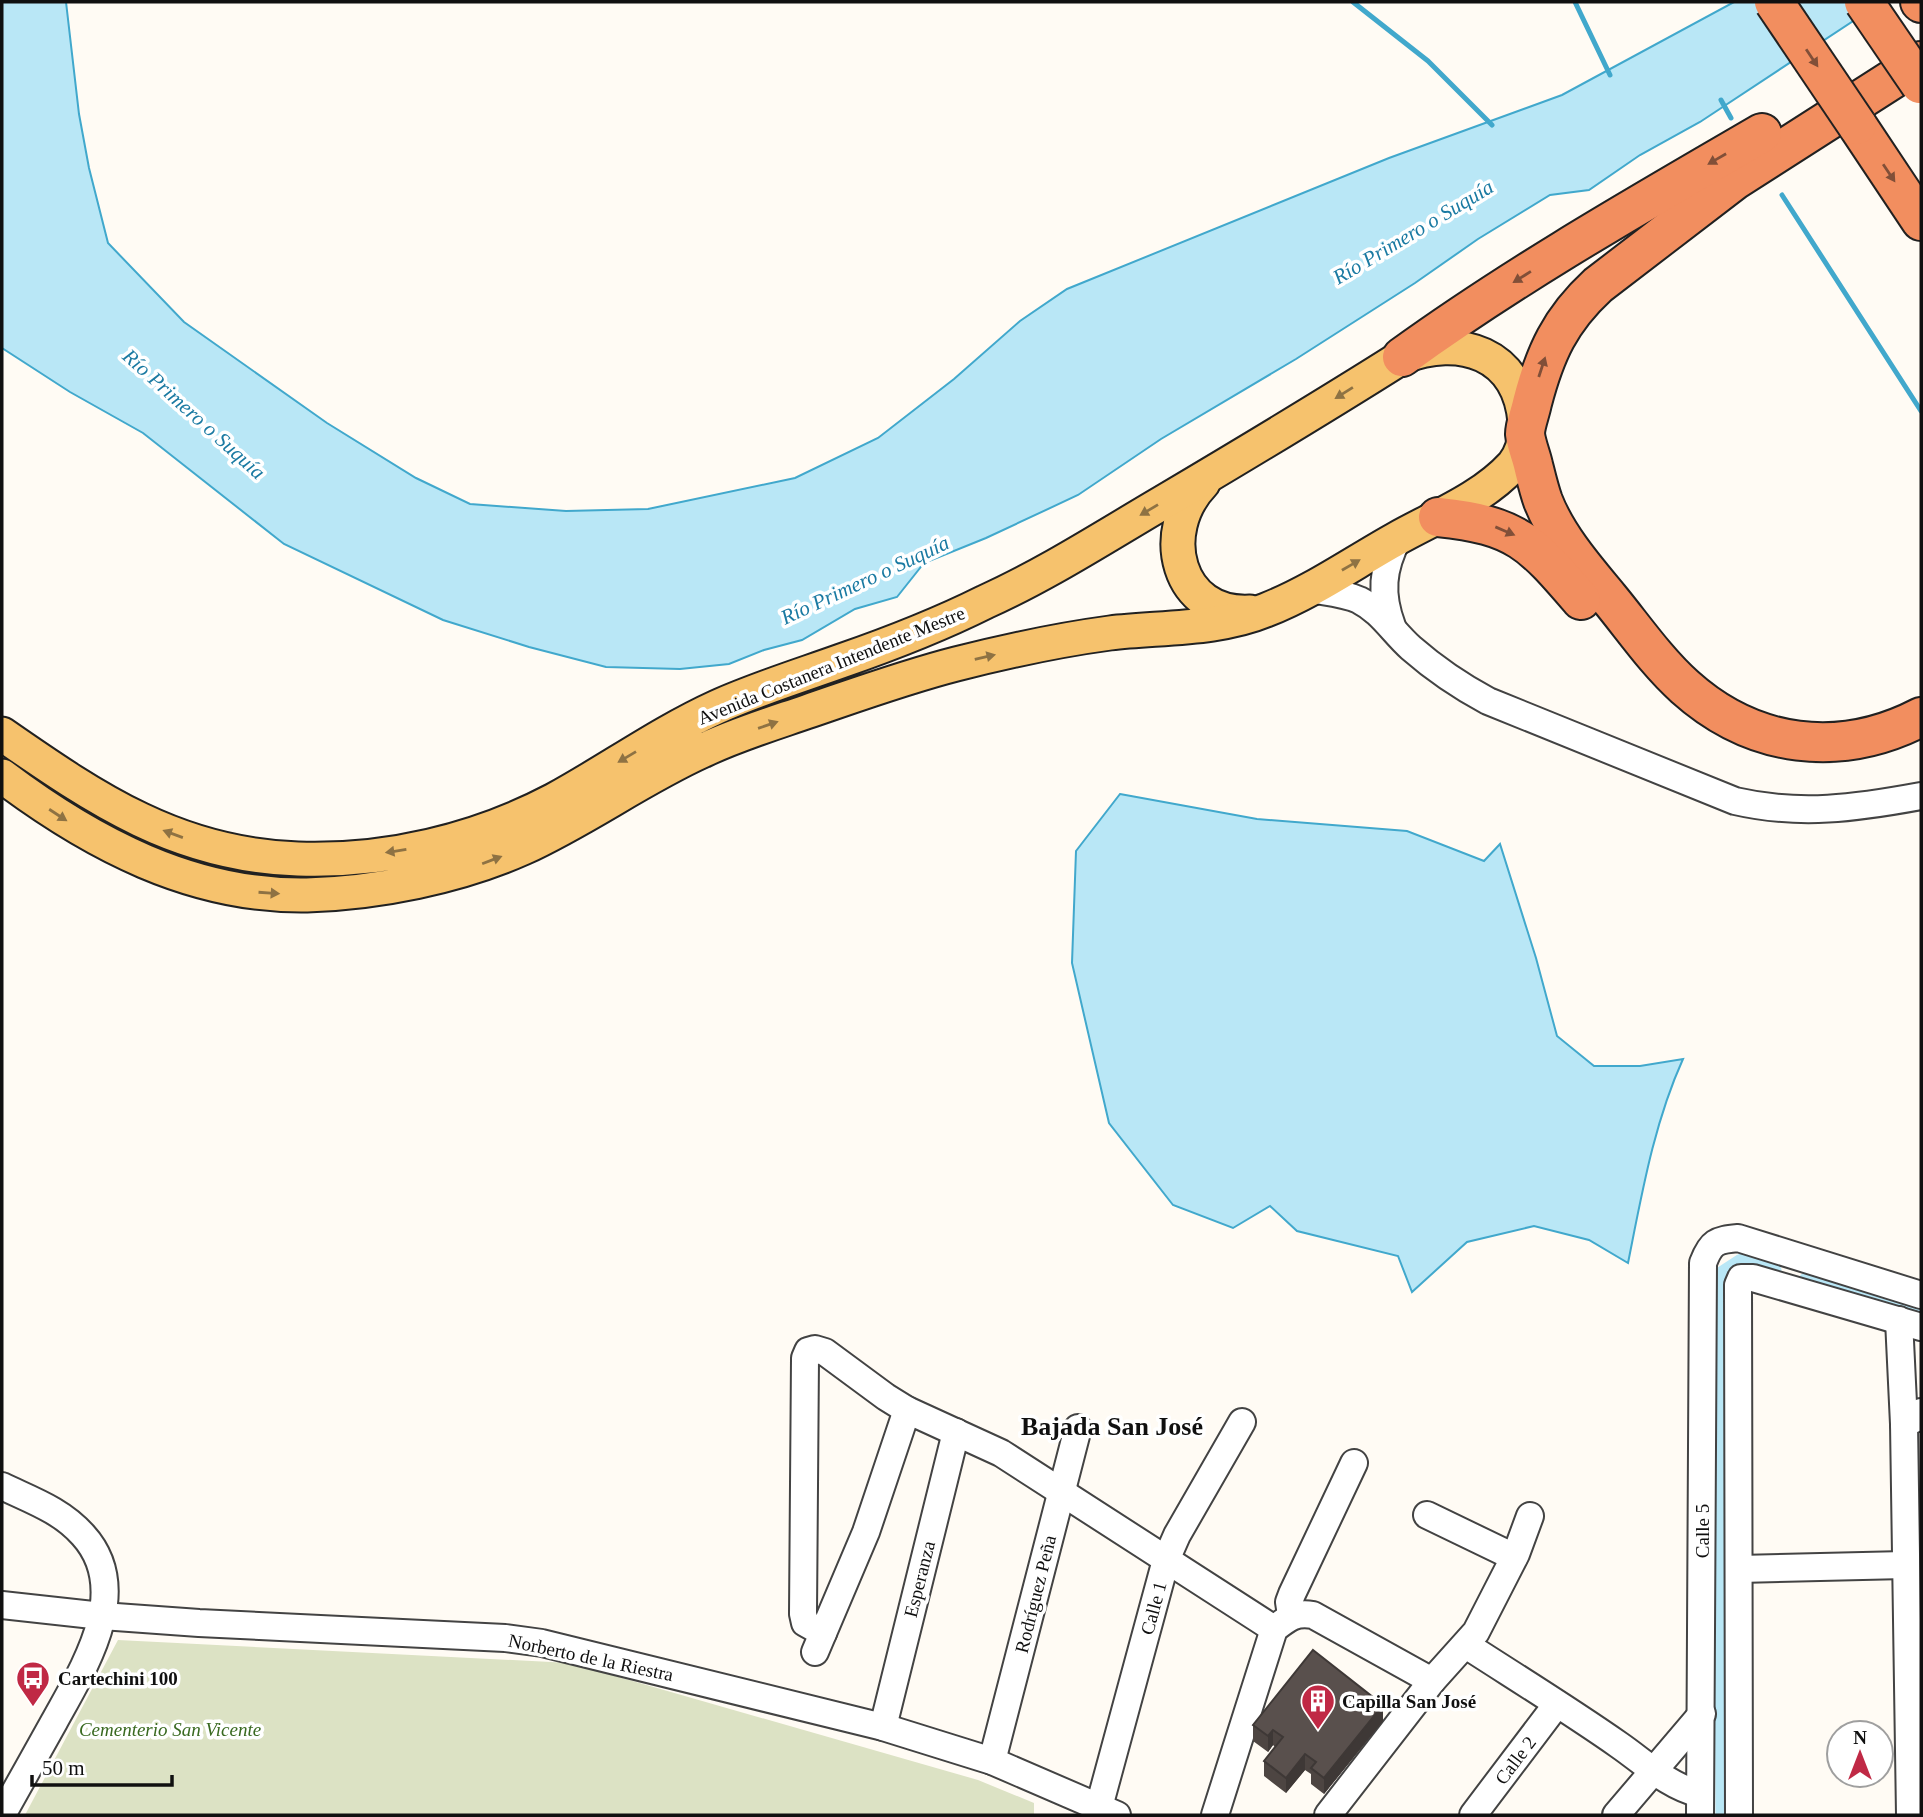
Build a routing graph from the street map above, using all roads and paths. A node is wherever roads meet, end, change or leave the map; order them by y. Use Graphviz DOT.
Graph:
graph roads {
  1 [pos="1774,2"];
  2 [pos="1864,2"];
  3 [pos="1921,34"];
  4 [pos="1921,77"];
  5 [pos="1921,221"];
  6 [pos="1402,357"];
  7 [pos="1525,433"];
  8 [pos="1216,472"];
  9 [pos="1438,517"];
  10 [pos="1398,538"];
  11 [pos="1310,589"];
  12 [pos="1270,609"];
  13 [pos="1393,628"];
  14 [pos="1921,717"];
  15 [pos="2,734"];
  16 [pos="1921,743"];
  17 [pos="2,776"];
  18 [pos="1921,796"];
  19 [pos="1921,1295"];
  20 [pos="1910,1323"];
  21 [pos="907,1410"];
  22 [pos="1912,1418"];
  23 [pos="1242,1422"];
  24 [pos="1078,1428"];
  25 [pos="956,1432"];
  26 [pos="1354,1463"];
  27 [pos="2,1486"];
  28 [pos="1061,1493"];
  29 [pos="1427,1515"];
  30 [pos="1530,1516"];
  31 [pos="1514,1557"];
  32 [pos="1166,1560"];
  33 [pos="1906,1565"];
  34 [pos="1739,1569"];
  35 [pos="2,1605"];
  36 [pos="102,1616"];
  37 [pos="1282,1622"];
  38 [pos="1466,1645"];
  39 [pos="1432,1681"];
  40 [pos="1557,1704"];
  41 [pos="1702,1714"];
  42 [pos="883,1727"];
  43 [pos="992,1761"];
  44 [pos="1652,1770"];
  45 [pos="1700,1805"];
  46 [pos="1108,1811"];
  47 [pos="2,1815"];
  48 [pos="1215,1815"];
  49 [pos="1328,1815"];
  50 [pos="1473,1815"];
  51 [pos="1616,1815"];
  52 [pos="1739,1815"];
  53 [pos="1910,1815"];
  1 -- 5 [label="highway, one-way, bridge"];
  2 -- 4 [label="highway, bridge"];
  3 -- 6 [label="highway, one-way"];
  7 -- 4 [label="highway, one-way"];
  6 -- 7 [label="main road, Avenida Costanera Intendente Mestre"];
  6 -- 8 [label="main road, Avenida Costanera Intendente Mestre, one-way"];
  7 -- 9 [label="main road, Avenida Costanera Intendente Mestre"];
  7 -- 14 [label="highway"];
  8 -- 12 [label="main road"];
  8 -- 15 [label="main road, Avenida Costanera Intendente Mestre, one-way"];
  9 -- 10 [label="main road, Avenida Costanera Intendente Mestre"];
  9 -- 16 [label="highway, one-way"];
  11 -- 10 [label="main road, Avenida Costanera Intendente Mestre, one-way"];
  10 -- 13 [label="street"];
  11 -- 12 [label="main road, Avenida Costanera Intendente Mestre"];
  11 -- 13 [label="street"];
  17 -- 12 [label="main road, Avenida Costanera Intendente Mestre, one-way"];
  13 -- 18 [label="street"];
  19 -- 41 [label="street, Calle 5"];
  20 -- 22 [label="street"];
  20 -- 34 [label="street"];
  21 -- 21 [label="street"];
  21 -- 25 [label="street"];
  22 -- 33 [label="street"];
  23 -- 32 [label="street, Calle 1"];
  24 -- 28 [label="street, Rodríguez Peña"];
  25 -- 28 [label="street"];
  25 -- 42 [label="street, Esperanza"];
  26 -- 37 [label="street"];
  27 -- 36 [label="street"];
  28 -- 32 [label="street"];
  28 -- 43 [label="street, Rodríguez Peña"];
  29 -- 31 [label="street"];
  30 -- 31 [label="street"];
  31 -- 38 [label="street"];
  32 -- 37 [label="street"];
  32 -- 46 [label="street, Calle 1"];
  33 -- 34 [label="street"];
  33 -- 53 [label="street"];
  34 -- 52 [label="street"];
  35 -- 36 [label="street, Norberto de la Riestra"];
  36 -- 42 [label="street, Norberto de la Riestra"];
  36 -- 47 [label="street"];
  37 -- 39 [label="street"];
  37 -- 48 [label="street"];
  38 -- 39 [label="street"];
  38 -- 40 [label="street"];
  39 -- 49 [label="street"];
  40 -- 44 [label="street"];
  40 -- 50 [label="street, Calle 2"];
  41 -- 44 [label="street"];
  41 -- 45 [label="street, Calle 5"];
  42 -- 43 [label="street, Norberto de la Riestra"];
  43 -- 46 [label="street, Norberto de la Riestra"];
  44 -- 45 [label="street"];
  44 -- 51 [label="street"];
}
